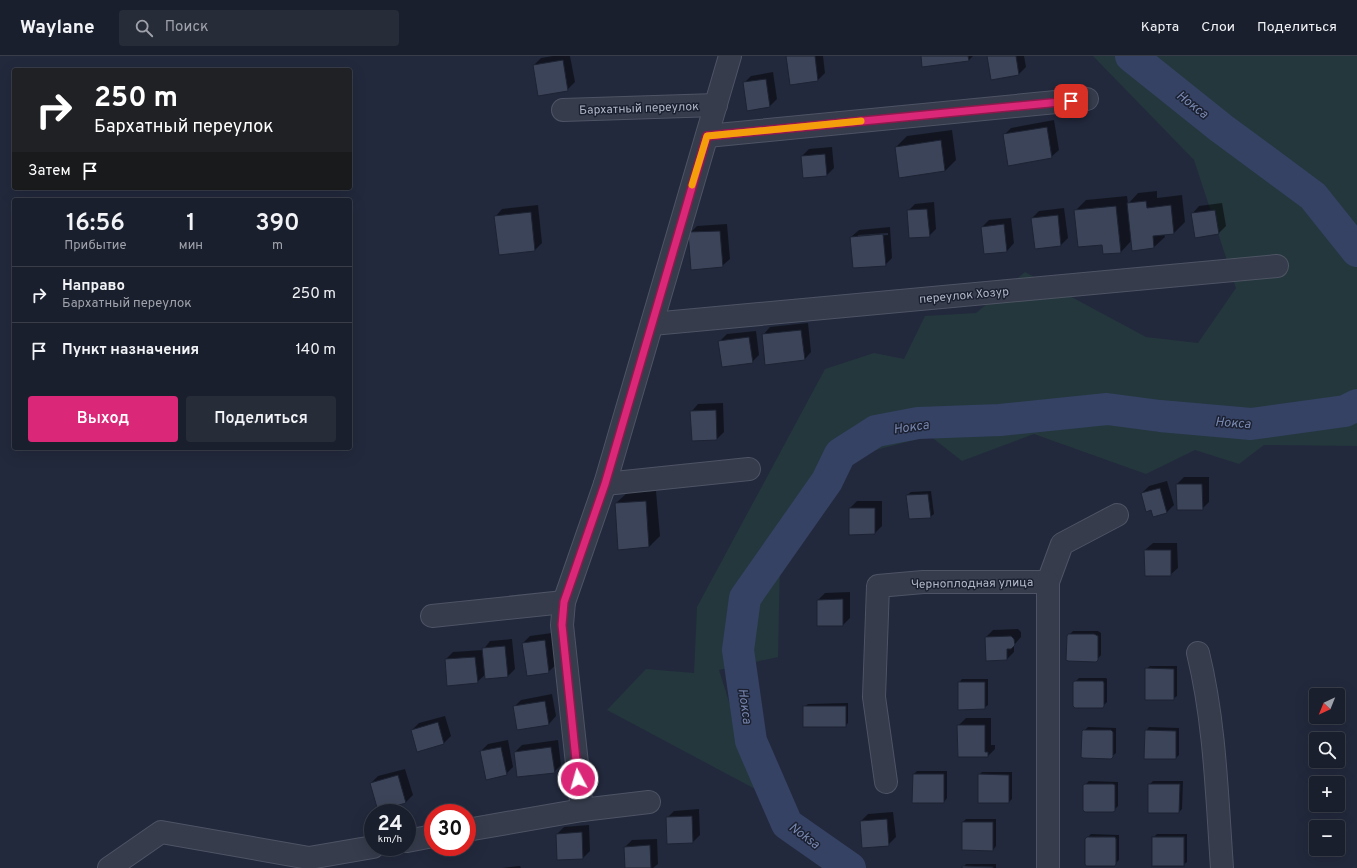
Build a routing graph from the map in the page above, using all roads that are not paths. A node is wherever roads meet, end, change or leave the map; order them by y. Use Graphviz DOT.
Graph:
graph roads {
  1 [pos="730,56"];
  2 [pos="1087,100"];
  3 [pos="716,105"];
  4 [pos="562,110"];
  5 [pos="707,136"];
  6 [pos="1277,266"];
  7 [pos="652,324"];
  8 [pos="748,469"];
  9 [pos="605,484"];
  10 [pos="1117,515"];
  11 [pos="1048,582"];
  12 [pos="564,602"];
  13 [pos="432,616"];
  14 [pos="1198,653"];
  15 [pos="886,782"];
  16 [pos="649,802"];
  17 [pos="582,810"];
  18 [pos="476,828"];
  19 [pos="364,849"];
  20 [pos="109,868"];
  21 [pos="1048,868"];
  22 [pos="1222,868"];
  1 -- 3 [label="street"];
  2 -- 5 [label="street"];
  3 -- 4 [label="street, Бархатный переулок"];
  3 -- 5 [label="street"];
  5 -- 7 [label="street"];
  6 -- 7 [label="street, переулок Хозур"];
  7 -- 9 [label="street"];
  8 -- 9 [label="street"];
  9 -- 12 [label="street"];
  10 -- 11 [label="street"];
  11 -- 15 [label="street, Черноплодная улица"];
  11 -- 21 [label="street, Черноплодная улица"];
  12 -- 13 [label="street"];
  12 -- 17 [label="street"];
  14 -- 22 [label="street"];
  16 -- 17 [label="street"];
  17 -- 18 [label="street"];
  19 -- 20 [label="street"];
}
